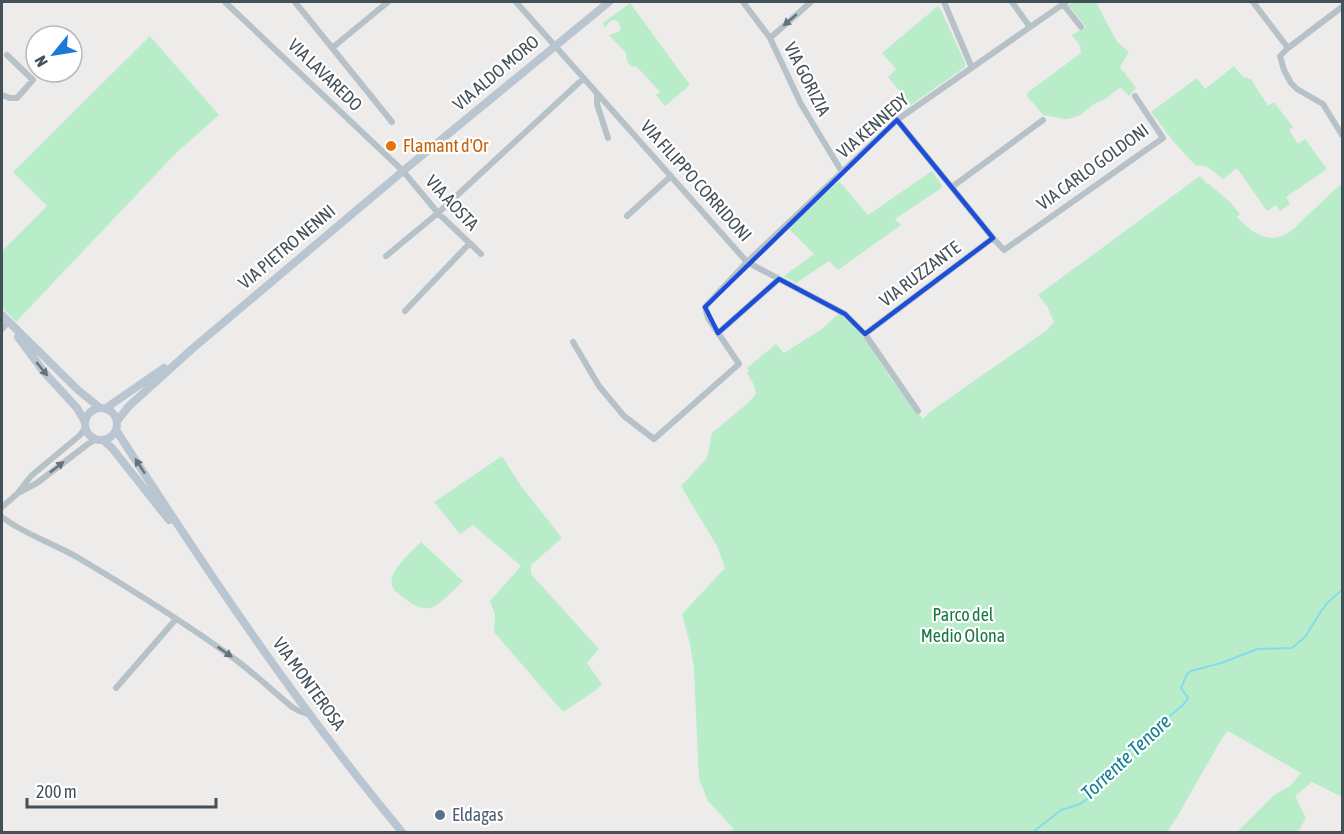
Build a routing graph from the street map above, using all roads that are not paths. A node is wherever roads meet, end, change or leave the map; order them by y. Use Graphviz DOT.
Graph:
graph roads {
  1 [pos="225,2"];
  2 [pos="295,2"];
  3 [pos="388,2"];
  4 [pos="516,2"];
  5 [pos="609,2"];
  6 [pos="743,2"];
  7 [pos="811,2"];
  8 [pos="944,2"];
  9 [pos="1012,2"];
  10 [pos="1253,2"];
  11 [pos="1064,3"];
  12 [pos="1342,7"];
  13 [pos="1030,27"];
  14 [pos="1081,27"];
  15 [pos="770,38"];
  16 [pos="555,45"];
  17 [pos="332,48"];
  18 [pos="1288,48"];
  19 [pos="7,55"];
  20 [pos="972,68"];
  21 [pos="584,78"];
  22 [pos="597,94"];
  23 [pos="2,95"];
  24 [pos="1136,96"];
  25 [pos="897,120"];
  26 [pos="1043,120"];
  27 [pos="392,122"];
  28 [pos="1342,135"];
  29 [pos="608,138"];
  30 [pos="403,171"];
  31 [pos="842,172"];
  32 [pos="671,176"];
  33 [pos="952,187"];
  34 [pos="438,213"];
  35 [pos="627,216"];
  36 [pos="993,238"];
  37 [pos="469,244"];
  38 [pos="481,254"];
  39 [pos="386,256"];
  40 [pos="747,262"];
  41 [pos="779,279"];
  42 [pos="405,312"];
  43 [pos="4,322"];
  44 [pos="718,333"];
  45 [pos="865,334"];
  46 [pos="573,342"];
  47 [pos="192,349"];
  48 [pos="102,408"];
  49 [pos="918,411"];
  50 [pos="85,425"];
  51 [pos="117,425"];
  52 [pos="99,440"];
  53 [pos="17,494"];
  54 [pos="2,507"];
  55 [pos="2,517"];
  56 [pos="194,551"];
  57 [pos="176,619"];
  58 [pos="116,688"];
  59 [pos="308,714"];
  60 [pos="402,832"];
  1 -- 30 [label="street, VIA LAVAREDO"];
  2 -- 17 [label="street"];
  3 -- 17 [label="street"];
  4 -- 16 [label="street, VIA FILIPPO CORRIDONI"];
  5 -- 16 [label="main road, VIA ALDO MORO"];
  6 -- 15 [label="street, VIA GORIZIA"];
  7 -- 15 [label="street, one-way"];
  8 -- 20 [label="street"];
  9 -- 13 [label="street"];
  10 -- 18 [label="street"];
  11 -- 13 [label="street, VIA KENNEDY"];
  11 -- 14 [label="street"];
  12 -- 18 [label="street"];
  13 -- 20 [label="street, VIA KENNEDY"];
  15 -- 31 [label="street, VIA GORIZIA"];
  16 -- 21 [label="street, VIA FILIPPO CORRIDONI"];
  16 -- 30 [label="main road, VIA ALDO MORO"];
  17 -- 27 [label="street"];
  18 -- 28 [label="street"];
  19 -- 23 [label="street"];
  20 -- 25 [label="street, VIA KENNEDY"];
  21 -- 22 [label="street, VIA FILIPPO CORRIDONI"];
  21 -- 34 [label="street"];
  22 -- 29 [label="street, VIA FILIPPO CORRIDONI"];
  22 -- 32 [label="street, VIA FILIPPO CORRIDONI"];
  24 -- 36 [label="street, VIA CARLO GOLDONI"];
  25 -- 31 [label="street, VIA KENNEDY"];
  25 -- 33 [label="street"];
  26 -- 33 [label="street"];
  30 -- 34 [label="street, VIA AOSTA"];
  30 -- 47 [label="main road, VIA PIETRO NENNI"];
  31 -- 40 [label="street, VIA KENNEDY"];
  32 -- 35 [label="street"];
  32 -- 40 [label="street, VIA FILIPPO CORRIDONI"];
  33 -- 36 [label="street"];
  34 -- 37 [label="street, VIA AOSTA"];
  34 -- 39 [label="street"];
  36 -- 45 [label="street, VIA RUZZANTE"];
  37 -- 38 [label="street, VIA AOSTA"];
  37 -- 42 [label="street"];
  40 -- 41 [label="street, VIA FILIPPO CORRIDONI"];
  40 -- 44 [label="street, VIA KENNEDY"];
  41 -- 44 [label="street"];
  41 -- 45 [label="street, VIA FILIPPO CORRIDONI"];
  43 -- 48 [label="main road"];
  43 -- 50 [label="main road, one-way"];
  44 -- 46 [label="street"];
  45 -- 49 [label="street, VIA FILIPPO CORRIDONI"];
  47 -- 48 [label="main road, VIA PIETRO NENNI"];
  47 -- 51 [label="main road, VIA PIETRO NENNI"];
  48 -- 50 [label="main road"];
  48 -- 51 [label="main road"];
  50 -- 52 [label="main road"];
  50 -- 53 [label="street"];
  51 -- 52 [label="main road"];
  56 -- 51 [label="main road, VIA MONTEROSA, one-way"];
  53 -- 52 [label="street, one-way"];
  52 -- 56 [label="main road, VIA MONTEROSA"];
  53 -- 54 [label="street"];
  55 -- 57 [label="street"];
  56 -- 59 [label="main road, VIA MONTEROSA"];
  57 -- 58 [label="street"];
  57 -- 59 [label="street, one-way"];
  59 -- 60 [label="main road, VIA MONTEROSA"];
}
